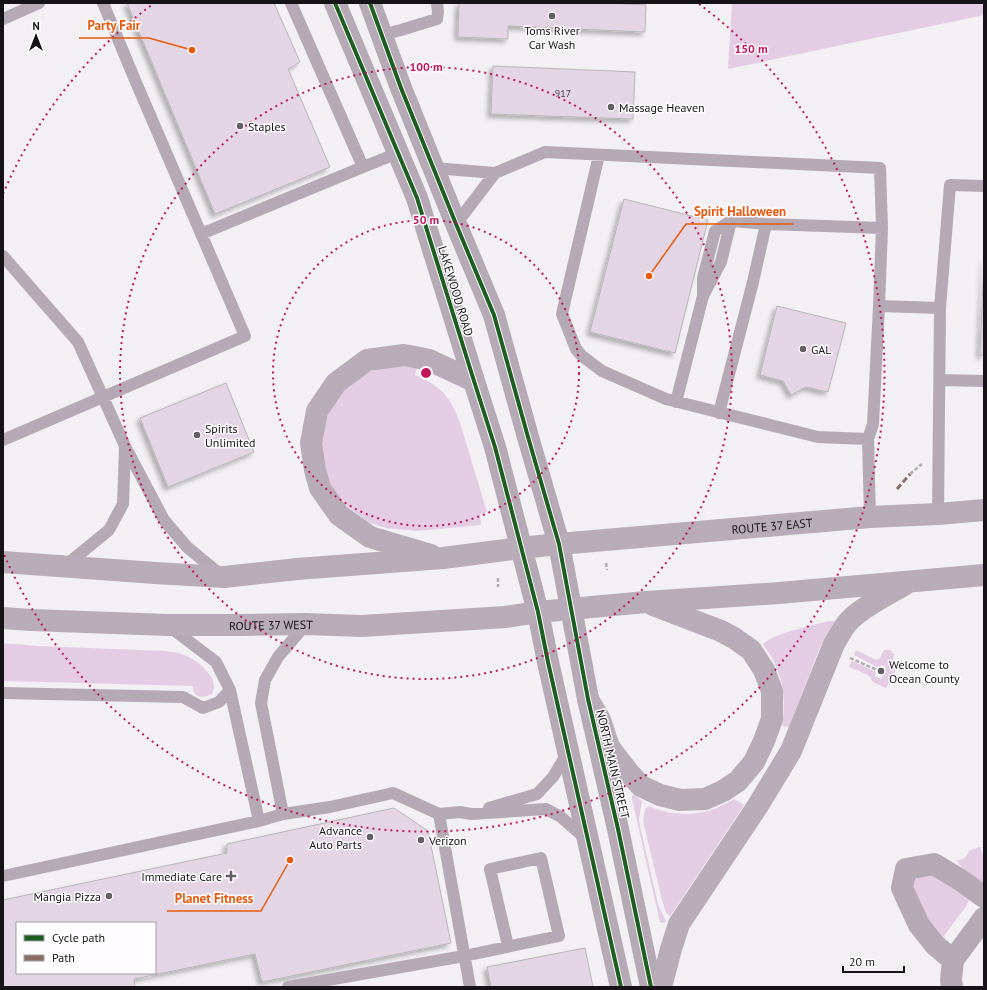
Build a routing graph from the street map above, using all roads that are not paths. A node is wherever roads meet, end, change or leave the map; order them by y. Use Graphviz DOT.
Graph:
graph roads {
  1 [pos="39,3"];
  2 [pos="104,3"];
  3 [pos="291,3"];
  4 [pos="335,3"];
  5 [pos="370,3"];
  6 [pos="436,3"];
  7 [pos="3,19"];
  8 [pos="382,34"];
  9 [pos="398,153"];
  10 [pos="599,155"];
  11 [pos="363,167"];
  12 [pos="434,168"];
  13 [pos="495,173"];
  14 [pos="984,186"];
  15 [pos="456,224"];
  16 [pos="766,224"];
  17 [pos="882,228"];
  18 [pos="201,234"];
  19 [pos="3,256"];
  20 [pos="879,306"];
  21 [pos="940,308"];
  22 [pos="940,380"];
  23 [pos="474,381"];
  24 [pos="984,381"];
  25 [pos="103,396"];
  26 [pos="676,402"];
  27 [pos="719,413"];
  28 [pos="868,439"];
  29 [pos="3,440"];
  30 [pos="125,446"];
  31 [pos="984,510"];
  32 [pos="938,514"];
  33 [pos="870,516"];
  34 [pos="559,544"];
  35 [pos="521,548"];
  36 [pos="443,558"];
  37 [pos="3,562"];
  38 [pos="64,567"];
  39 [pos="984,575"];
  40 [pos="224,577"];
  41 [pos="908,582"];
  42 [pos="646,602"];
  43 [pos="572,609"];
  44 [pos="538,612"];
  45 [pos="3,618"];
  46 [pos="306,624"];
  47 [pos="168,625"];
  48 [pos="230,690"];
  49 [pos="3,693"];
  50 [pos="588,699"];
  51 [pos="568,751"];
  52 [pos="283,814"];
  53 [pos="439,814"];
  54 [pos="471,814"];
  55 [pos="259,821"];
  56 [pos="589,840"];
  57 [pos="3,876"];
  58 [pos="984,897"];
  59 [pos="984,918"];
  60 [pos="508,946"];
  61 [pos="464,956"];
  62 [pos="953,960"];
  63 [pos="288,987"];
  64 [pos="470,987"];
  65 [pos="621,987"];
  66 [pos="651,987"];
  67 [pos="661,987"];
  68 [pos="952,987"];
  1 -- 7 [label="lane"];
  2 -- 18 [label="lane"];
  3 -- 11 [label="lane"];
  4 -- 9 [label="main road, LAKEWOOD ROAD"];
  5 -- 8 [label="main road, LAKEWOOD ROAD"];
  6 -- 8 [label="lane"];
  8 -- 12 [label="main road, LAKEWOOD ROAD"];
  9 -- 11 [label="lane"];
  9 -- 23 [label="main road, LAKEWOOD ROAD"];
  10 -- 13 [label="lane"];
  10 -- 17 [label="lane"];
  10 -- 26 [label="lane"];
  11 -- 18 [label="lane"];
  12 -- 13 [label="lane"];
  12 -- 15 [label="main road, LAKEWOOD ROAD"];
  13 -- 15 [label="lane"];
  14 -- 21 [label="lane"];
  15 -- 34 [label="main road, LAKEWOOD ROAD"];
  16 -- 17 [label="lane"];
  16 -- 26 [label="lane"];
  16 -- 27 [label="lane"];
  17 -- 20 [label="lane"];
  18 -- 25 [label="lane"];
  19 -- 25 [label="lane"];
  20 -- 21 [label="lane"];
  20 -- 28 [label="lane"];
  21 -- 22 [label="lane"];
  22 -- 24 [label="lane"];
  22 -- 32 [label="lane"];
  23 -- 35 [label="main road, LAKEWOOD ROAD"];
  23 -- 36 [label="highway"];
  25 -- 29 [label="lane"];
  25 -- 30 [label="lane"];
  26 -- 27 [label="lane"];
  27 -- 28 [label="lane"];
  28 -- 33 [label="lane"];
  30 -- 38 [label="lane"];
  30 -- 40 [label="lane"];
  31 -- 32 [label="highway, ROUTE 37 EAST"];
  32 -- 33 [label="highway, ROUTE 37 EAST"];
  33 -- 34 [label="highway, ROUTE 37 EAST"];
  34 -- 35 [label="highway, ROUTE 37 EAST"];
  34 -- 43 [label="main road, NORTH MAIN STREET"];
  35 -- 36 [label="highway"];
  35 -- 44 [label="main road"];
  36 -- 40 [label="highway"];
  37 -- 38 [label="highway"];
  38 -- 40 [label="highway"];
  39 -- 41 [label="highway"];
  41 -- 42 [label="highway"];
  41 -- 67 [label="highway"];
  42 -- 43 [label="highway"];
  42 -- 50 [label="highway"];
  43 -- 44 [label="highway, ROUTE 37 WEST"];
  43 -- 50 [label="main road, NORTH MAIN STREET"];
  44 -- 46 [label="highway, ROUTE 37 WEST"];
  44 -- 51 [label="main road"];
  45 -- 47 [label="highway, ROUTE 37 WEST"];
  46 -- 47 [label="highway, ROUTE 37 WEST"];
  46 -- 52 [label="lane"];
  47 -- 48 [label="lane"];
  48 -- 49 [label="lane"];
  48 -- 55 [label="lane"];
  50 -- 66 [label="main road, NORTH MAIN STREET"];
  51 -- 54 [label="lane"];
  51 -- 56 [label="main road"];
  52 -- 53 [label="lane"];
  52 -- 55 [label="lane"];
  53 -- 54 [label="lane"];
  53 -- 61 [label="lane"];
  54 -- 56 [label="lane"];
  55 -- 57 [label="lane"];
  56 -- 65 [label="main road"];
  58 -- 62 [label="main road"];
  59 -- 62 [label="main road"];
  60 -- 60 [label="lane"];
  60 -- 61 [label="lane"];
  61 -- 63 [label="lane"];
  61 -- 64 [label="lane"];
  62 -- 68 [label="main road"];
}
